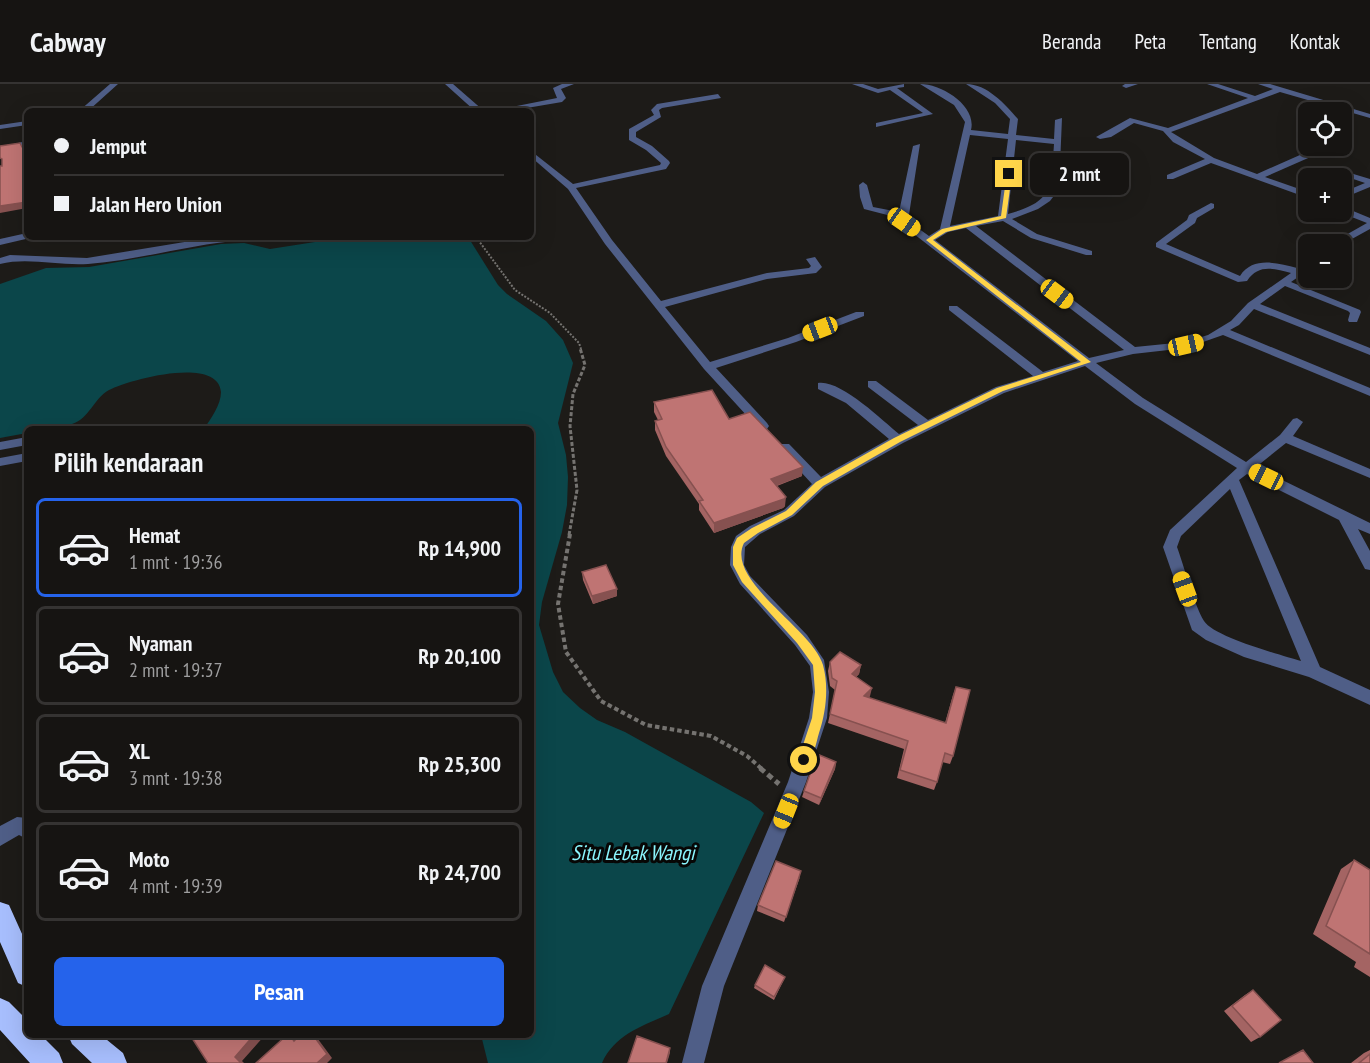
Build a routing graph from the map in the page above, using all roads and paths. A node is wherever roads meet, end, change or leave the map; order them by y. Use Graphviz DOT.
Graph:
graph roads {
  1 [pos="114,84"];
  2 [pos="449,84"];
  3 [pos="570,84"];
  4 [pos="856,84"];
  5 [pos="904,84"];
  6 [pos="924,84"];
  7 [pos="970,84"];
  8 [pos="1134,84"];
  9 [pos="1210,84"];
  10 [pos="1262,84"];
  11 [pos="1126,86"];
  12 [pos="892,88"];
  13 [pos="1278,90"];
  14 [pos="718,96"];
  15 [pos="990,96"];
  16 [pos="971,97"];
  17 [pos="961,98"];
  18 [pos="1255,98"];
  19 [pos="951,99"];
  20 [pos="86,108"];
  21 [pos="477,108"];
  22 [pos="513,108"];
  23 [pos="1370,116"];
  24 [pos="1059,120"];
  25 [pos="24,124"];
  26 [pos="879,125"];
  27 [pos="0,128"];
  28 [pos="1167,130"];
  29 [pos="967,132"];
  30 [pos="1013,137"];
  31 [pos="1100,137"];
  32 [pos="1057,142"];
  33 [pos="24,144"];
  34 [pos="916,146"];
  35 [pos="0,149"];
  36 [pos="534,156"];
  37 [pos="1305,156"];
  38 [pos="1211,160"];
  39 [pos="1352,176"];
  40 [pos="1170,177"];
  41 [pos="1257,177"];
  42 [pos="1370,183"];
  43 [pos="863,185"];
  44 [pos="571,187"];
  45 [pos="1298,191"];
  46 [pos="1352,191"];
  47 [pos="1211,206"];
  48 [pos="1352,214"];
  49 [pos="1004,217"];
  50 [pos="903,219"];
  51 [pos="1370,223"];
  52 [pos="968,225"];
  53 [pos="935,230"];
  54 [pos="1352,234"];
  55 [pos="24,237"];
  56 [pos="205,240"];
  57 [pos="267,240"];
  58 [pos="293,240"];
  59 [pos="478,240"];
  60 [pos="0,242"];
  61 [pos="1089,253"];
  62 [pos="811,259"];
  63 [pos="0,261"];
  64 [pos="1298,268"];
  65 [pos="1298,273"];
  66 [pos="1285,283"];
  67 [pos="659,305"];
  68 [pos="1252,305"];
  69 [pos="953,308"];
  70 [pos="860,314"];
  71 [pos="1353,320"];
  72 [pos="1222,331"];
  73 [pos="1133,351"];
  74 [pos="1370,352"];
  75 [pos="1087,362"];
  76 [pos="708,368"];
  77 [pos="1041,376"];
  78 [pos="872,384"];
  79 [pos="822,386"];
  80 [pos="1370,392"];
  81 [pos="1297,422"];
  82 [pos="927,426"];
  83 [pos="1285,438"];
  84 [pos="897,440"];
  85 [pos="24,442"];
  86 [pos="0,446"];
  87 [pos="24,458"];
  88 [pos="0,462"];
  89 [pos="1246,468"];
  90 [pos="1370,474"];
  91 [pos="1232,479"];
  92 [pos="820,484"];
  93 [pos="1344,516"];
  94 [pos="1370,529"];
  95 [pos="1370,566"];
  96 [pos="1314,672"];
  97 [pos="1370,698"];
  98 [pos="792,795"];
  99 [pos="24,826"];
  100 [pos="0,837"];
  101 [pos="0,914"];
  102 [pos="24,967"];
  103 [pos="14,1017"];
  104 [pos="24,1030"];
  105 [pos="30,1038"];
  106 [pos="84,1038"];
  107 [pos="49,1063"];
  108 [pos="113,1063"];
  109 [pos="693,1063"];
  1 -- 20 [label="street"];
  2 -- 21 [label="street"];
  3 -- 22 [label="street"];
  4 -- 12 [label="street"];
  5 -- 12 [label="street"];
  6 -- 19 [label="street"];
  7 -- 15 [label="street"];
  8 -- 11 [label="street"];
  9 -- 18 [label="street"];
  10 -- 13 [label="street"];
  12 -- 26 [label="street"];
  13 -- 18 [label="street"];
  13 -- 23 [label="street"];
  14 -- 44 [label="street"];
  15 -- 16 [label="street"];
  15 -- 30 [label="street"];
  17 -- 19 [label="street"];
  18 -- 28 [label="street"];
  19 -- 29 [label="street"];
  24 -- 32 [label="street"];
  25 -- 27 [label="street"];
  28 -- 31 [label="street"];
  28 -- 38 [label="street"];
  29 -- 30 [label="street"];
  29 -- 53 [label="street"];
  30 -- 32 [label="street"];
  30 -- 49 [label="street"];
  32 -- 49 [label="street"];
  33 -- 35 [label="street"];
  34 -- 50 [label="street"];
  36 -- 44 [label="street"];
  37 -- 41 [label="street"];
  38 -- 40 [label="street"];
  38 -- 41 [label="street"];
  39 -- 42 [label="street"];
  41 -- 45 [label="street"];
  42 -- 46 [label="street"];
  43 -- 50 [label="street"];
  44 -- 67 [label="street"];
  47 -- 64 [label="street"];
  48 -- 51 [label="street"];
  49 -- 52 [label="street"];
  49 -- 61 [label="street"];
  50 -- 53 [label="street"];
  50 -- 53 [label="street"];
  51 -- 54 [label="street"];
  52 -- 53 [label="street"];
  52 -- 73 [label="street"];
  53 -- 75 [label="street"];
  55 -- 60 [label="street"];
  56 -- 63 [label="street"];
  57 -- 58 [label="path"];
  59 -- 98 [label="path"];
  62 -- 67 [label="street"];
  65 -- 66 [label="street"];
  66 -- 68 [label="street"];
  66 -- 71 [label="street"];
  67 -- 76 [label="street"];
  68 -- 72 [label="street"];
  68 -- 74 [label="street"];
  69 -- 77 [label="street"];
  70 -- 76 [label="street"];
  72 -- 73 [label="street"];
  72 -- 80 [label="street"];
  73 -- 75 [label="street"];
  75 -- 77 [label="street"];
  75 -- 89 [label="street"];
  76 -- 92 [label="street"];
  77 -- 82 [label="street"];
  78 -- 82 [label="street"];
  79 -- 84 [label="street"];
  81 -- 83 [label="street"];
  82 -- 84 [label="street"];
  83 -- 89 [label="street"];
  83 -- 90 [label="street"];
  84 -- 92 [label="street"];
  85 -- 86 [label="street"];
  87 -- 88 [label="street"];
  89 -- 91 [label="street"];
  89 -- 93 [label="street"];
  91 -- 96 [label="street"];
  91 -- 96 [label="street"];
  92 -- 98 [label="street"];
  93 -- 94 [label="street"];
  93 -- 95 [label="street"];
  96 -- 97 [label="street"];
  98 -- 109 [label="street"];
  99 -- 100 [label="street"];
  101 -- 102 [label="highway"];
  103 -- 104 [label="highway"];
  105 -- 107 [label="highway"];
  106 -- 108 [label="highway"];
}
